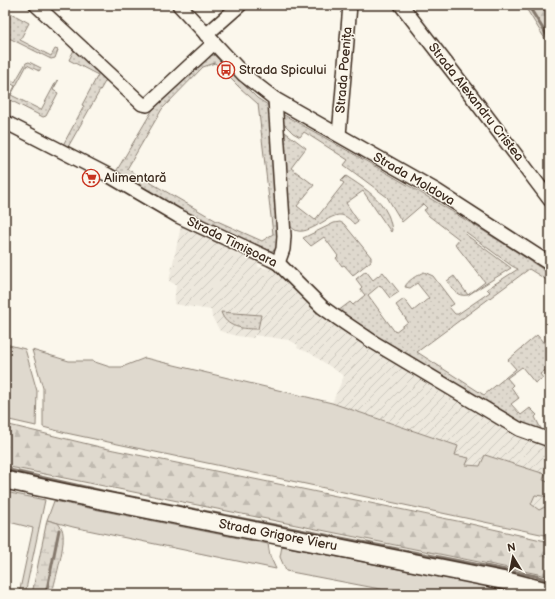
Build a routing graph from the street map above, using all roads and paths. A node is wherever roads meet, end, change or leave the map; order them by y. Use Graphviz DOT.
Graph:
graph roads {
  1 [pos="36,5"];
  2 [pos="179,5"];
  3 [pos="240,5"];
  4 [pos="350,5"];
  5 [pos="401,5"];
  6 [pos="210,39"];
  7 [pos="275,99"];
  8 [pos="5,122"];
  9 [pos="339,135"];
  10 [pos="550,200"];
  11 [pos="278,263"];
  12 [pos="550,264"];
  13 [pos="550,440"];
  14 [pos="5,480"];
  15 [pos="550,592"];
  1 -- 6 [label="street"];
  2 -- 6 [label="street, Strada Moldova"];
  3 -- 6 [label="street"];
  4 -- 9 [label="street, Strada Poenița"];
  5 -- 10 [label="street, Strada Alexandru Cristea"];
  6 -- 7 [label="street, Strada Moldova"];
  7 -- 9 [label="street, Strada Moldova"];
  7 -- 11 [label="street"];
  8 -- 11 [label="street, Strada Timișoara"];
  9 -- 12 [label="street, Strada Moldova"];
  11 -- 13 [label="street, Strada Timișoara"];
  14 -- 15 [label="main road, Strada Grigore Vieru"];
}
